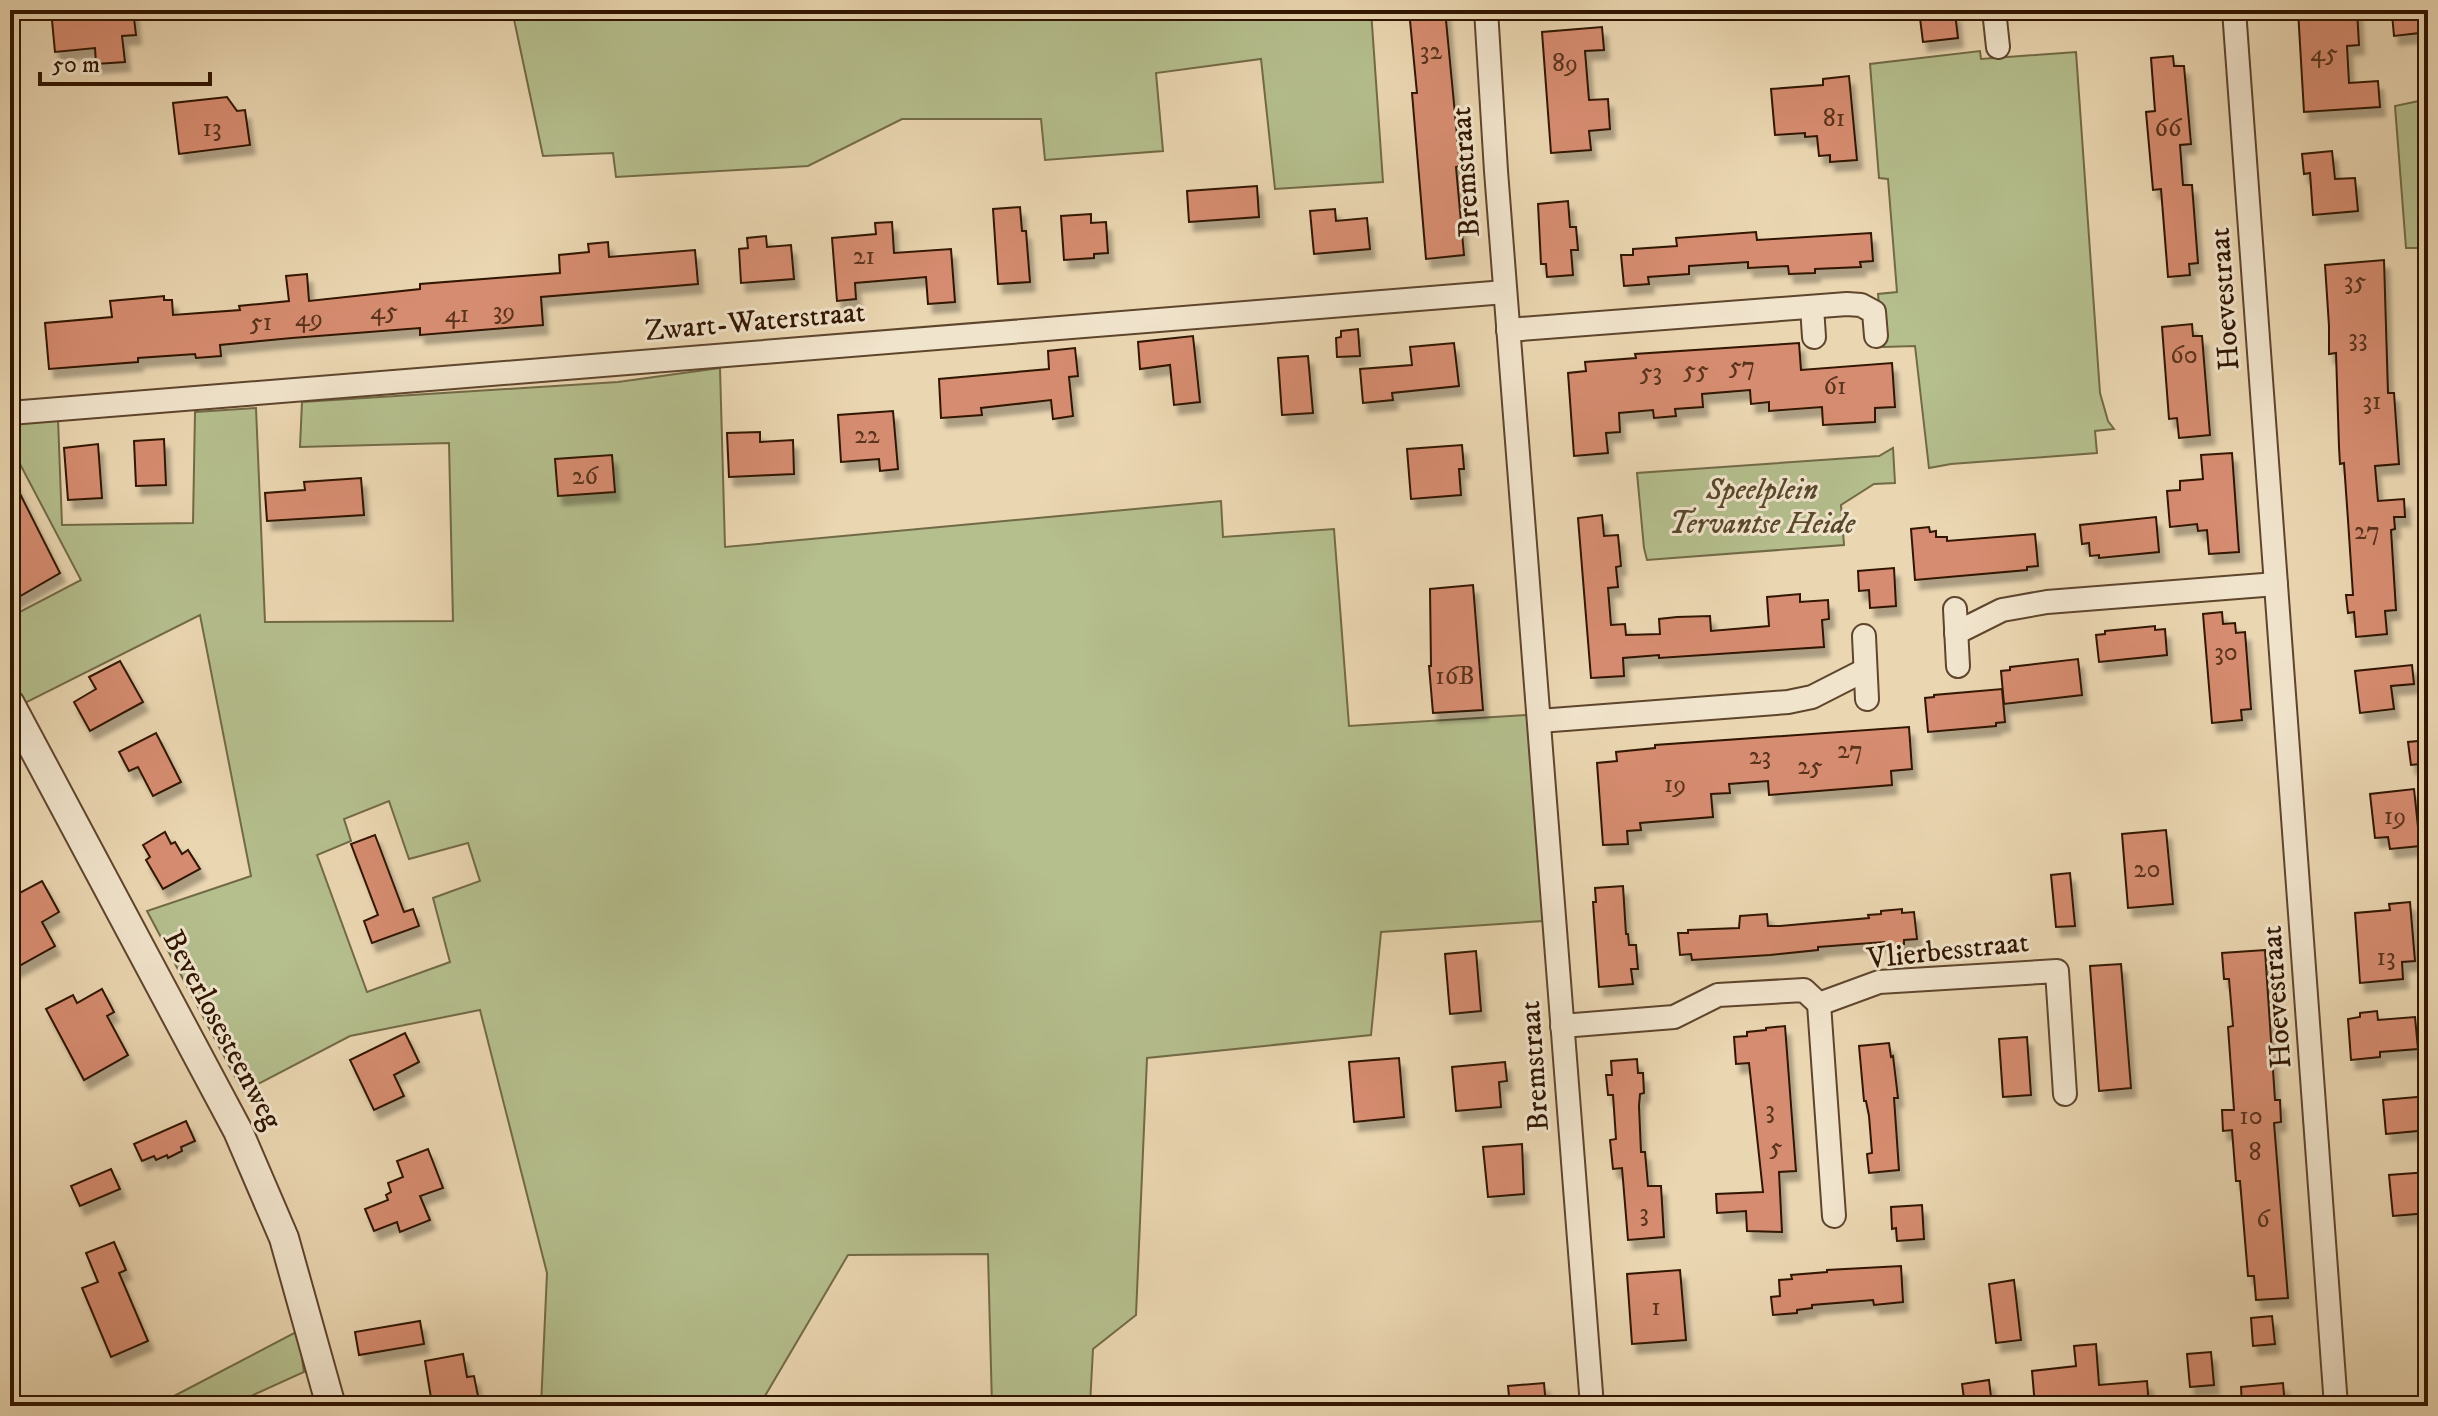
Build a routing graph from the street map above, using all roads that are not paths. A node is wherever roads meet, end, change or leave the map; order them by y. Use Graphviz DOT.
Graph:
graph roads {
  1 [pos="1486,10"];
  2 [pos="1994,10"];
  3 [pos="2234,10"];
  4 [pos="1998,47"];
  5 [pos="1505,292"];
  6 [pos="1812,307"];
  7 [pos="1508,330"];
  8 [pos="1876,336"];
  9 [pos="1814,337"];
  10 [pos="10,413"];
  11 [pos="2276,584"];
  12 [pos="1955,609"];
  13 [pos="1956,633"];
  14 [pos="1864,636"];
  15 [pos="1958,666"];
  16 [pos="1865,670"];
  17 [pos="1867,699"];
  18 [pos="10,704"];
  19 [pos="1539,721"];
  20 [pos="1819,1004"];
  21 [pos="1562,1026"];
  22 [pos="2065,1094"];
  23 [pos="1834,1216"];
  24 [pos="331,1406"];
  25 [pos="1592,1406"];
  26 [pos="2336,1406"];
  1 -- 5 [label="street, Bremstraat"];
  2 -- 4 [label="street"];
  3 -- 11 [label="street, Hoevestraat"];
  5 -- 7 [label="street, Bremstraat"];
  5 -- 10 [label="street, Zwart-Waterstraat"];
  6 -- 7 [label="street"];
  6 -- 8 [label="street"];
  6 -- 9 [label="street"];
  7 -- 19 [label="street, Bremstraat"];
  11 -- 13 [label="street"];
  11 -- 26 [label="street, Hoevestraat"];
  12 -- 13 [label="street"];
  13 -- 15 [label="street"];
  14 -- 16 [label="street"];
  16 -- 17 [label="street"];
  16 -- 19 [label="street"];
  18 -- 24 [label="street, Beverlosesteenweg"];
  19 -- 21 [label="street, Bremstraat"];
  20 -- 21 [label="street"];
  20 -- 22 [label="street, Vlierbesstraat"];
  20 -- 23 [label="street"];
  21 -- 25 [label="street, Bremstraat"];
}
